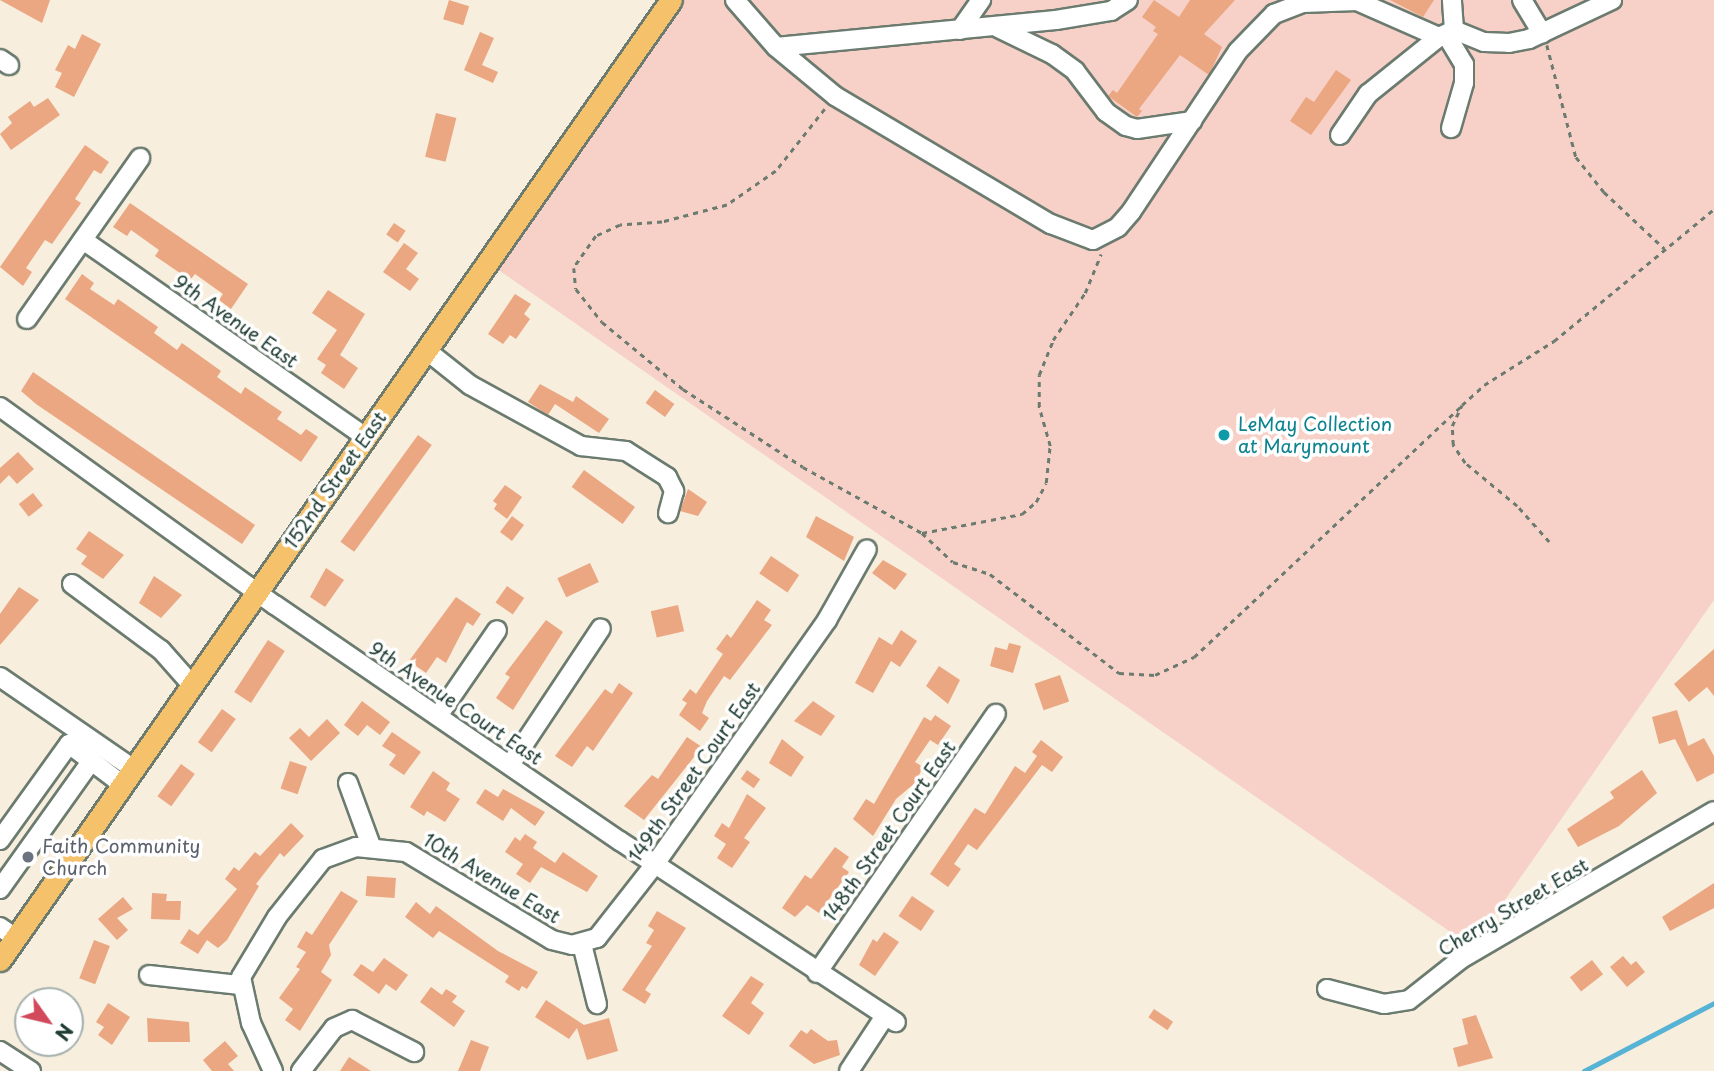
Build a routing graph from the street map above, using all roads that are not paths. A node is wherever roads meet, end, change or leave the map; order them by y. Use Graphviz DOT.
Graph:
graph roads {
  1 [pos="671,0"];
  2 [pos="735,0"];
  3 [pos="981,0"];
  4 [pos="1128,0"];
  5 [pos="1452,0"];
  6 [pos="1522,0"];
  7 [pos="1612,0"];
  8 [pos="995,27"];
  9 [pos="960,30"];
  10 [pos="1542,33"];
  11 [pos="1447,34"];
  12 [pos="776,47"];
  13 [pos="1192,121"];
  14 [pos="1451,128"];
  15 [pos="1340,135"];
  16 [pos="140,159"];
  17 [pos="83,240"];
  18 [pos="27,319"];
  19 [pos="426,350"];
  20 [pos="0,407"];
  21 [pos="365,437"];
  22 [pos="668,513"];
  23 [pos="867,550"];
  24 [pos="72,584"];
  25 [pos="258,589"];
  26 [pos="601,628"];
  27 [pos="497,630"];
  28 [pos="0,677"];
  29 [pos="192,685"];
  30 [pos="996,714"];
  31 [pos="438,716"];
  32 [pos="92,760"];
  33 [pos="510,765"];
  34 [pos="128,777"];
  35 [pos="348,783"];
  36 [pos="1714,811"];
  37 [pos="0,839"];
  38 [pos="371,846"];
  39 [pos="655,864"];
  40 [pos="0,889"];
  41 [pos="8,932"];
  42 [pos="586,943"];
  43 [pos="0,960"];
  44 [pos="817,973"];
  45 [pos="149,975"];
  46 [pos="240,985"];
  47 [pos="1327,989"];
  48 [pos="597,1004"];
  49 [pos="0,1051"];
  50 [pos="414,1052"];
  51 [pos="31,1071"];
  52 [pos="273,1071"];
  53 [pos="301,1071"];
  54 [pos="849,1071"];
  1 -- 19 [label="main road, 152nd Street East"];
  2 -- 12 [label="street"];
  3 -- 9 [label="street"];
  4 -- 8 [label="street"];
  5 -- 11 [label="street"];
  6 -- 10 [label="street"];
  7 -- 10 [label="street"];
  8 -- 9 [label="street"];
  8 -- 13 [label="street"];
  9 -- 12 [label="street"];
  10 -- 11 [label="street"];
  11 -- 13 [label="street"];
  11 -- 14 [label="street"];
  11 -- 15 [label="street"];
  12 -- 13 [label="street"];
  16 -- 17 [label="street"];
  17 -- 18 [label="street"];
  17 -- 21 [label="street, 9th Avenue East"];
  19 -- 21 [label="main road, 152nd Street East"];
  19 -- 22 [label="street"];
  20 -- 25 [label="street, 9th Avenue Court East"];
  21 -- 25 [label="main road, 152nd Street East"];
  23 -- 39 [label="street, 149th Street Court East"];
  24 -- 29 [label="street"];
  25 -- 29 [label="main road, 152nd Street East"];
  25 -- 31 [label="street, 9th Avenue Court East"];
  26 -- 33 [label="street"];
  27 -- 31 [label="street"];
  28 -- 34 [label="street"];
  29 -- 34 [label="main road, 152nd Street East"];
  30 -- 44 [label="street, 148th Street Court East"];
  31 -- 33 [label="street, 9th Avenue Court East"];
  32 -- 34 [label="street"];
  32 -- 37 [label="street"];
  32 -- 40 [label="street"];
  33 -- 39 [label="street, 9th Avenue Court East"];
  34 -- 41 [label="main road, 152nd Street East"];
  35 -- 38 [label="street"];
  36 -- 47 [label="street, Cherry Street East"];
  38 -- 42 [label="street, 10th Avenue East"];
  38 -- 46 [label="street"];
  39 -- 42 [label="street, 149th Street Court East"];
  39 -- 44 [label="street, 9th Avenue Court East"];
  41 -- 43 [label="main road, 152nd Street East"];
  42 -- 48 [label="street"];
  44 -- 54 [label="street, 9th Avenue Court East"];
  45 -- 46 [label="street"];
  46 -- 52 [label="street"];
  49 -- 51 [label="street"];
  50 -- 53 [label="street"];
}
